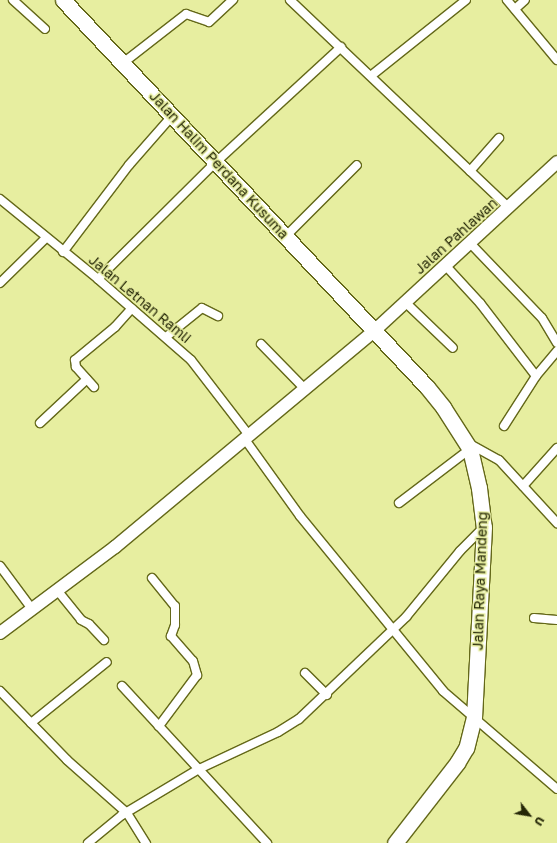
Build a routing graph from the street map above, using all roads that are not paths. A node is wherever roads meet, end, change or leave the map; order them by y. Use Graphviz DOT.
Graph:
graph roads {
  1 [pos="14,0"];
  2 [pos="63,0"];
  3 [pos="233,0"];
  4 [pos="290,0"];
  5 [pos="466,0"];
  6 [pos="507,0"];
  7 [pos="525,0"];
  8 [pos="515,10"];
  9 [pos="45,29"];
  10 [pos="341,47"];
  11 [pos="557,60"];
  12 [pos="123,63"];
  13 [pos="372,75"];
  14 [pos="173,115"];
  15 [pos="499,138"];
  16 [pos="216,162"];
  17 [pos="557,162"];
  18 [pos="357,165"];
  19 [pos="470,171"];
  20 [pos="0,199"];
  21 [pos="509,208"];
  22 [pos="286,236"];
  23 [pos="46,238"];
  24 [pos="469,242"];
  25 [pos="63,252"];
  26 [pos="445,264"];
  27 [pos="98,279"];
  28 [pos="0,283"];
  29 [pos="405,302"];
  30 [pos="132,308"];
  31 [pos="218,316"];
  32 [pos="374,331"];
  33 [pos="166,337"];
  34 [pos="260,344"];
  35 [pos="557,344"];
  36 [pos="453,348"];
  37 [pos="557,351"];
  38 [pos="536,376"];
  39 [pos="87,379"];
  40 [pos="94,387"];
  41 [pos="304,388"];
  42 [pos="40,423"];
  43 [pos="504,426"];
  44 [pos="246,436"];
  45 [pos="468,446"];
  46 [pos="557,448"];
  47 [pos="523,486"];
  48 [pos="399,503"];
  49 [pos="557,523"];
  50 [pos="484,527"];
  51 [pos="0,566"];
  52 [pos="152,578"];
  53 [pos="57,590"];
  54 [pos="32,609"];
  55 [pos="534,618"];
  56 [pos="557,620"];
  57 [pos="392,630"];
  58 [pos="0,633"];
  59 [pos="104,640"];
  60 [pos="107,662"];
  61 [pos="305,673"];
  62 [pos="122,686"];
  63 [pos="0,691"];
  64 [pos="326,695"];
  65 [pos="474,717"];
  66 [pos="31,723"];
  67 [pos="159,726"];
  68 [pos="199,769"];
  69 [pos="557,789"];
  70 [pos="127,813"];
  71 [pos="88,843"];
  72 [pos="146,843"];
  73 [pos="267,843"];
  74 [pos="395,843"];
  1 -- 9 [label="street"];
  2 -- 12 [label="highway, Jalan Halim Perdana Kusuma"];
  3 -- 12 [label="street"];
  4 -- 10 [label="street"];
  5 -- 13 [label="street"];
  6 -- 8 [label="street"];
  7 -- 8 [label="street"];
  8 -- 11 [label="street"];
  10 -- 13 [label="street"];
  10 -- 16 [label="street"];
  12 -- 14 [label="highway, Jalan Halim Perdana Kusuma"];
  13 -- 19 [label="street"];
  14 -- 16 [label="highway, Jalan Halim Perdana Kusuma"];
  14 -- 25 [label="street"];
  15 -- 19 [label="street"];
  16 -- 22 [label="highway, Jalan Halim Perdana Kusuma"];
  16 -- 27 [label="street"];
  17 -- 21 [label="main road, Jalan Pahlawan"];
  18 -- 22 [label="street"];
  19 -- 21 [label="street"];
  20 -- 23 [label="street, Jalan Letnan Ramli"];
  21 -- 24 [label="main road, Jalan Pahlawan"];
  22 -- 32 [label="highway, Jalan Halim Perdana Kusuma"];
  23 -- 25 [label="street, Jalan Letnan Ramli"];
  23 -- 28 [label="street"];
  24 -- 26 [label="main road, Jalan Pahlawan"];
  24 -- 35 [label="street"];
  25 -- 27 [label="street, Jalan Letnan Ramli"];
  26 -- 29 [label="main road, Jalan Pahlawan"];
  26 -- 38 [label="street"];
  27 -- 30 [label="street, Jalan Letnan Ramli"];
  29 -- 32 [label="main road, Jalan Pahlawan"];
  29 -- 36 [label="street"];
  30 -- 33 [label="street, Jalan Letnan Ramli"];
  30 -- 39 [label="street"];
  31 -- 33 [label="street"];
  32 -- 41 [label="main road, Jalan Pahlawan"];
  32 -- 45 [label="highway, Jalan Raya Mandeng"];
  33 -- 44 [label="street, Jalan Letnan Ramli"];
  34 -- 41 [label="street"];
  37 -- 38 [label="street"];
  38 -- 43 [label="street"];
  39 -- 40 [label="street"];
  39 -- 42 [label="street"];
  41 -- 44 [label="main road, Jalan Pahlawan"];
  44 -- 53 [label="main road, Jalan Pahlawan"];
  44 -- 57 [label="street, Jalan Letnan Ramli"];
  45 -- 47 [label="street"];
  45 -- 48 [label="street"];
  45 -- 50 [label="highway, Jalan Raya Mandeng"];
  46 -- 47 [label="street"];
  47 -- 49 [label="street"];
  50 -- 57 [label="street"];
  50 -- 65 [label="highway, Jalan Raya Mandeng"];
  51 -- 54 [label="street"];
  52 -- 67 [label="street"];
  53 -- 54 [label="main road, Jalan Pahlawan"];
  53 -- 59 [label="street"];
  54 -- 58 [label="main road, Jalan Pahlawan"];
  55 -- 56 [label="street"];
  57 -- 64 [label="street"];
  57 -- 65 [label="street, Jalan Letnan Ramli"];
  60 -- 66 [label="street"];
  61 -- 64 [label="street"];
  62 -- 67 [label="street"];
  63 -- 66 [label="street"];
  64 -- 68 [label="street"];
  65 -- 69 [label="street, Jalan Letnan Ramli"];
  65 -- 74 [label="highway, Jalan Raya Mandeng"];
  66 -- 70 [label="street"];
  67 -- 68 [label="street"];
  68 -- 70 [label="street"];
  68 -- 73 [label="street"];
  70 -- 71 [label="street"];
  70 -- 72 [label="street"];
}
